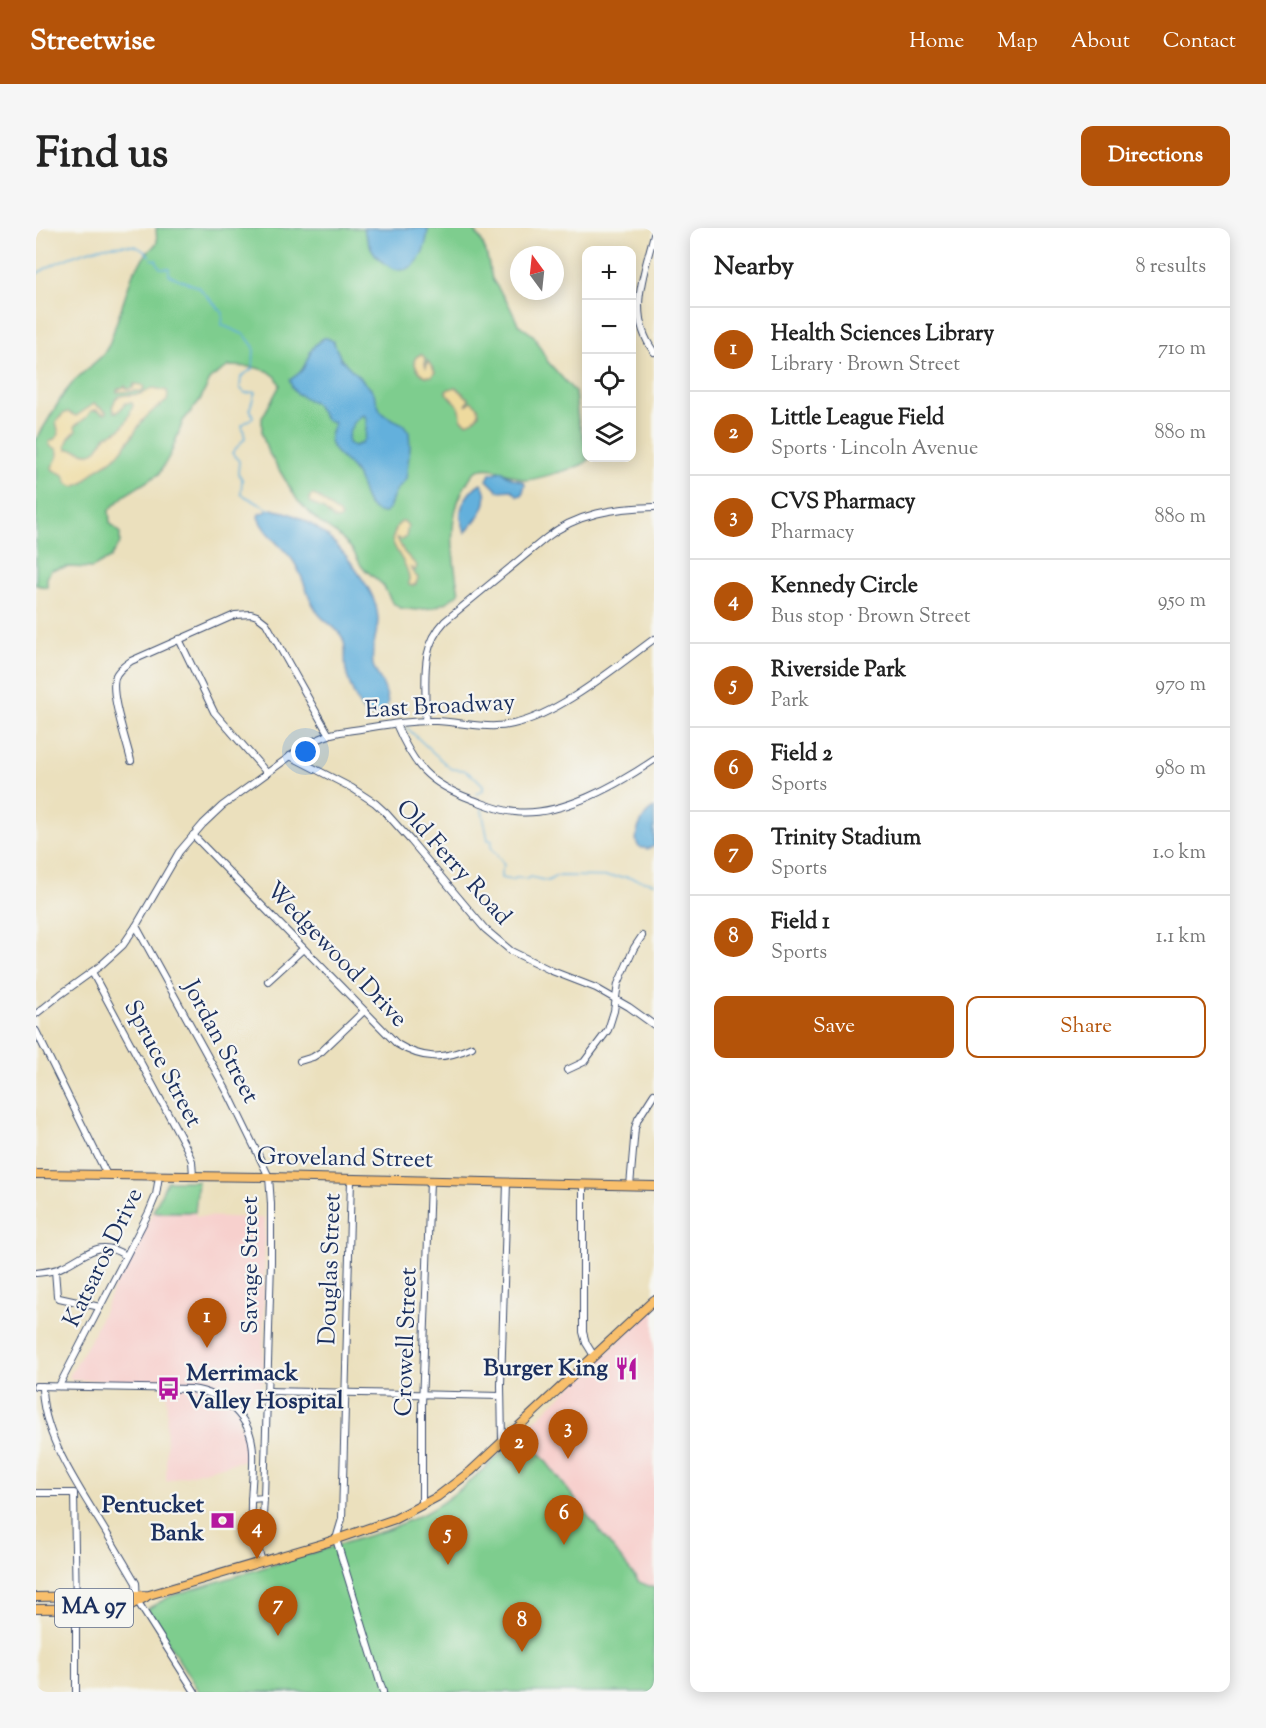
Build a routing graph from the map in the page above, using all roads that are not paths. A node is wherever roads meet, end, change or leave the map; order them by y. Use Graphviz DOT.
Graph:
graph roads {
  1 [pos="654,234"];
  2 [pos="654,352"];
  3 [pos="654,507"];
  4 [pos="179,639"];
  5 [pos="654,639"];
  6 [pos="425,721"];
  7 [pos="396,724"];
  8 [pos="328,735"];
  9 [pos="290,756"];
  10 [pos="654,760"];
  11 [pos="131,761"];
  12 [pos="267,773"];
  13 [pos="193,835"];
  14 [pos="136,926"];
  15 [pos="642,936"];
  16 [pos="303,949"];
  17 [pos="92,972"];
  18 [pos="268,981"];
  19 [pos="615,999"];
  20 [pos="364,1011"];
  21 [pos="36,1014"];
  22 [pos="654,1025"];
  23 [pos="36,1031"];
  24 [pos="472,1047"];
  25 [pos="300,1061"];
  26 [pos="567,1070"];
  27 [pos="654,1094"];
  28 [pos="36,1174"];
  29 [pos="107,1175"];
  30 [pos="159,1176"];
  31 [pos="193,1176"];
  32 [pos="268,1177"];
  33 [pos="351,1179"];
  34 [pos="430,1181"];
  35 [pos="507,1182"];
  36 [pos="583,1184"];
  37 [pos="630,1186"];
  38 [pos="654,1186"];
  39 [pos="126,1256"];
  40 [pos="55,1270"];
  41 [pos="36,1273"];
  42 [pos="654,1300"];
  43 [pos="100,1307"];
  44 [pos="594,1356"];
  45 [pos="39,1386"];
  46 [pos="59,1386"];
  47 [pos="267,1391"];
  48 [pos="345,1393"];
  49 [pos="423,1395"];
  50 [pos="501,1396"];
  51 [pos="502,1442"];
  52 [pos="36,1493"];
  53 [pos="264,1498"];
  54 [pos="251,1499"];
  55 [pos="422,1505"];
  56 [pos="263,1516"];
  57 [pos="336,1539"];
  58 [pos="262,1562"];
  59 [pos="36,1597"];
  60 [pos="76,1597"];
  61 [pos="137,1599"];
  62 [pos="76,1608"];
  63 [pos="36,1609"];
  64 [pos="76,1692"];
  65 [pos="195,1692"];
  66 [pos="383,1692"];
  1 -- 2 [label="street"];
  3 -- 6 [label="street"];
  4 -- 8 [label="street"];
  4 -- 11 [label="street"];
  4 -- 12 [label="street"];
  5 -- 6 [label="street, East Broadway"];
  6 -- 7 [label="street, East Broadway"];
  7 -- 8 [label="street, East Broadway"];
  7 -- 10 [label="street"];
  8 -- 9 [label="street, East Broadway"];
  9 -- 12 [label="street, East Broadway"];
  9 -- 19 [label="street, Old Ferry Road"];
  12 -- 13 [label="street, East Broadway"];
  13 -- 14 [label="street, East Broadway"];
  13 -- 16 [label="street, Wedgewood Drive"];
  14 -- 17 [label="street, East Broadway"];
  14 -- 32 [label="street, Jordan Street"];
  15 -- 19 [label="street"];
  16 -- 18 [label="street"];
  16 -- 20 [label="street, Wedgewood Drive"];
  17 -- 21 [label="street, East Broadway"];
  17 -- 31 [label="street, Spruce Street"];
  19 -- 22 [label="street, Old Ferry Road"];
  19 -- 26 [label="street"];
  20 -- 24 [label="street, Wedgewood Drive"];
  20 -- 25 [label="street"];
  23 -- 29 [label="street"];
  27 -- 37 [label="street"];
  28 -- 29 [label="main road, Groveland Street"];
  29 -- 30 [label="main road, Groveland Street"];
  30 -- 31 [label="main road, Groveland Street"];
  30 -- 39 [label="street, Katsaros Drive"];
  31 -- 32 [label="main road, Groveland Street"];
  32 -- 33 [label="main road, Groveland Street"];
  32 -- 47 [label="street, Savage Street"];
  33 -- 34 [label="main road, Groveland Street"];
  33 -- 48 [label="street, Douglas Street"];
  34 -- 35 [label="main road, Groveland Street"];
  34 -- 49 [label="street, Crowell Street"];
  35 -- 36 [label="main road, Groveland Street"];
  35 -- 50 [label="street"];
  36 -- 37 [label="main road, Groveland Street"];
  36 -- 44 [label="street"];
  37 -- 38 [label="main road, Groveland Street"];
  39 -- 40 [label="street"];
  39 -- 43 [label="street, Katsaros Drive"];
  40 -- 41 [label="street"];
  40 -- 43 [label="street"];
  42 -- 44 [label="main road, MA 97"];
  43 -- 46 [label="street, Katsaros Drive"];
  44 -- 51 [label="main road, MA 97"];
  45 -- 46 [label="street"];
  45 -- 61 [label="street"];
  46 -- 54 [label="street"];
  47 -- 48 [label="street"];
  47 -- 53 [label="street, Savage Street"];
  48 -- 49 [label="street"];
  48 -- 57 [label="street, Douglas Street"];
  49 -- 50 [label="street"];
  49 -- 55 [label="street, Crowell Street"];
  50 -- 51 [label="street"];
  51 -- 55 [label="main road, MA 97"];
  52 -- 60 [label="street"];
  53 -- 54 [label="street"];
  53 -- 56 [label="street, Savage Street"];
  54 -- 58 [label="street"];
  55 -- 57 [label="main road, MA 97"];
  57 -- 58 [label="main road, MA 97"];
  57 -- 66 [label="street"];
  58 -- 61 [label="main road, MA 97"];
  59 -- 60 [label="main road, MA 97"];
  60 -- 61 [label="main road, MA 97"];
  60 -- 62 [label="street"];
  61 -- 62 [label="main road, MA 97"];
  61 -- 65 [label="street"];
  62 -- 63 [label="main road, MA 97"];
  62 -- 64 [label="street"];
}
